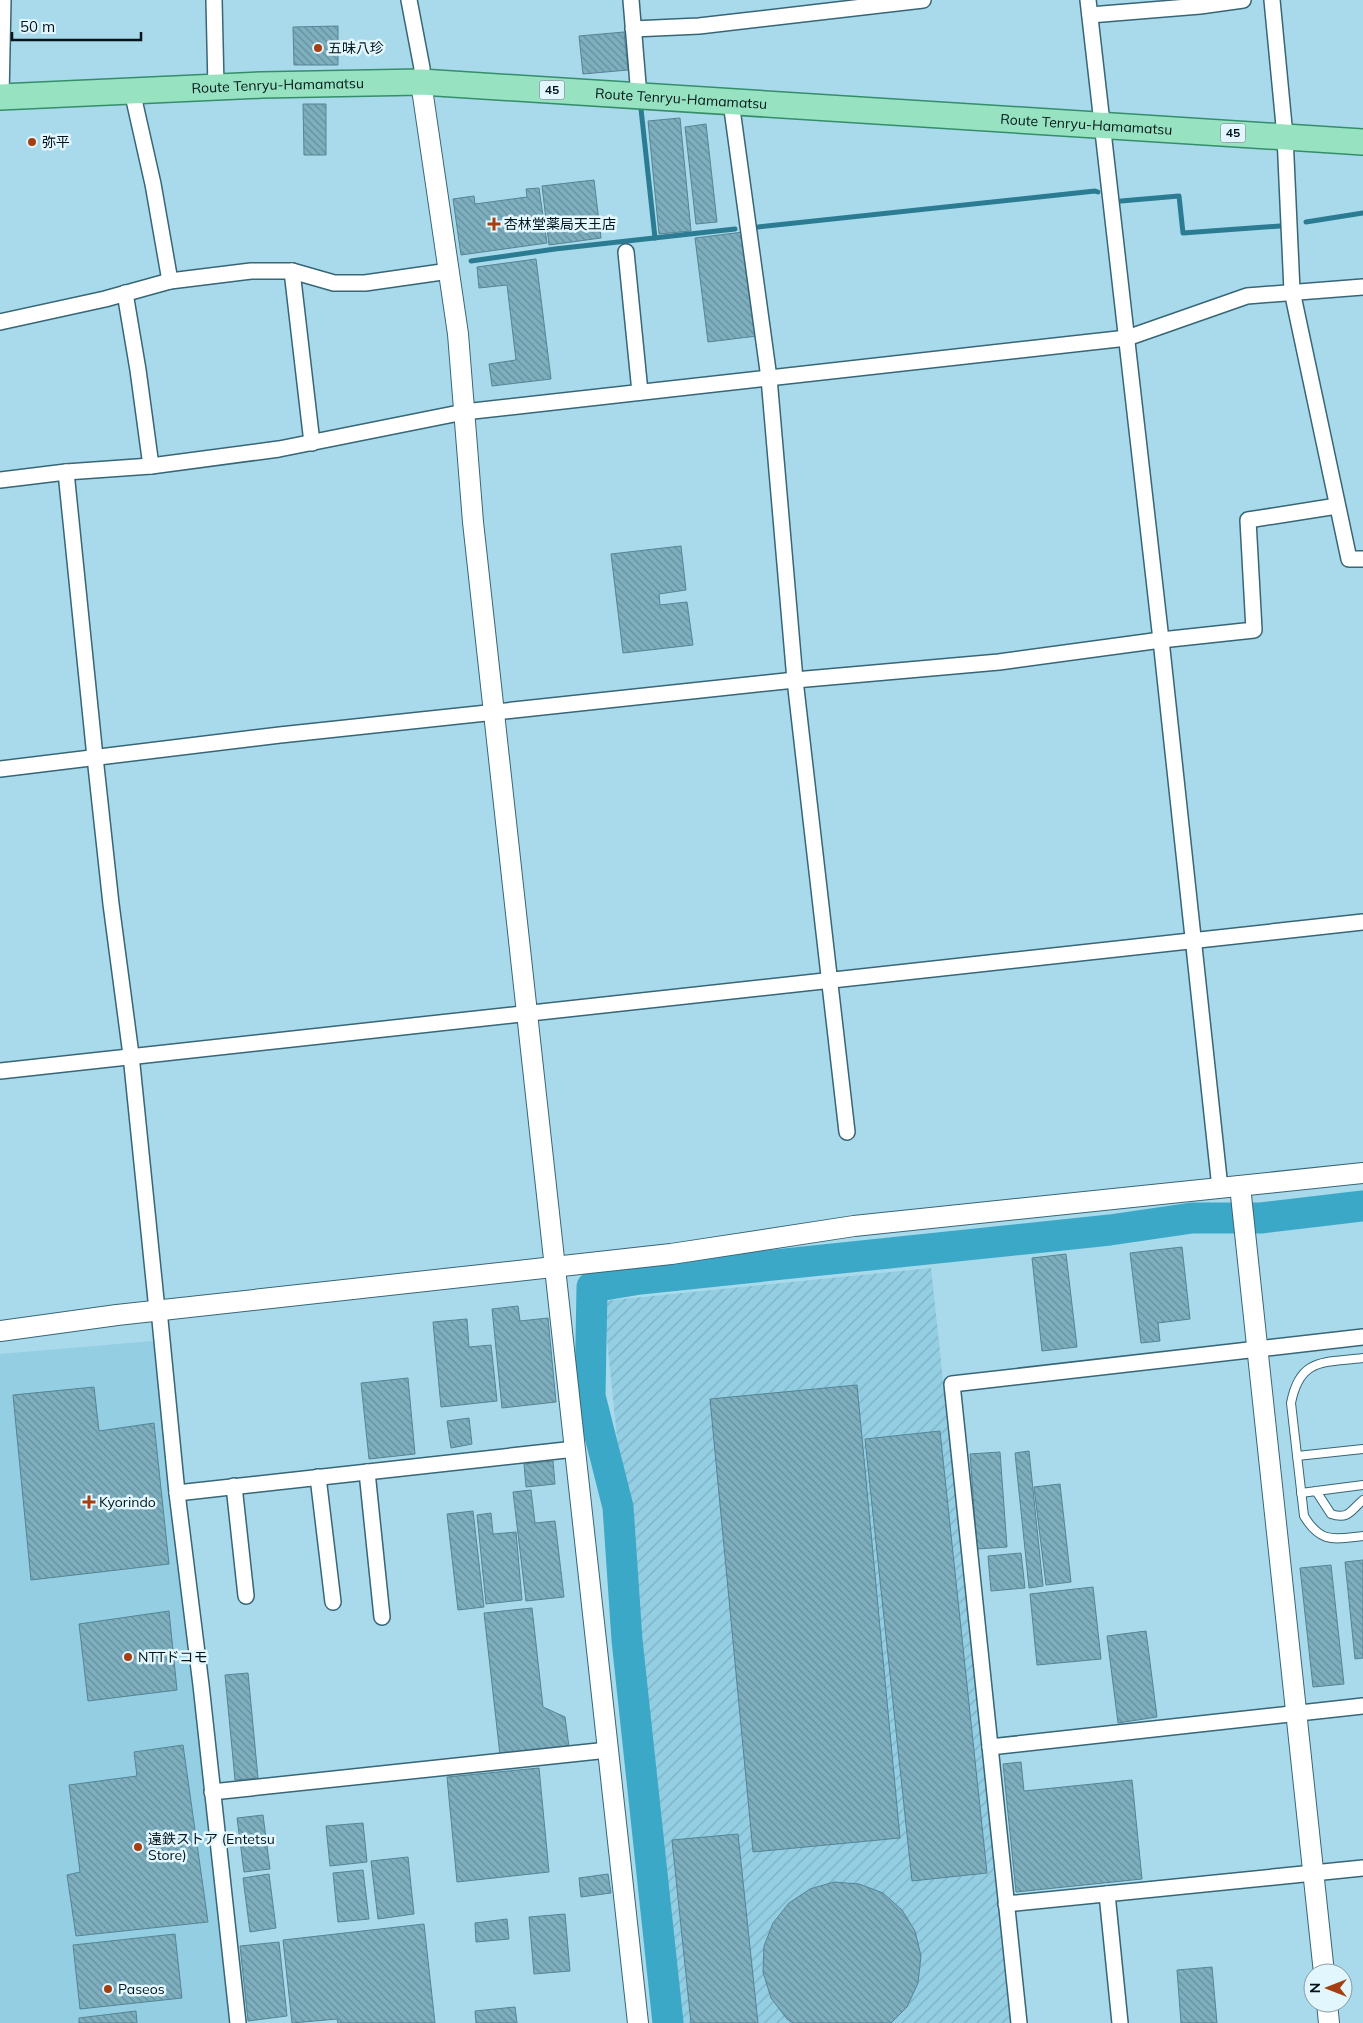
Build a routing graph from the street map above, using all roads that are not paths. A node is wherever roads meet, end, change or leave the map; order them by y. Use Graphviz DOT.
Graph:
graph roads {
  1 [pos="3,0"];
  2 [pos="214,0"];
  3 [pos="409,0"];
  4 [pos="631,0"];
  5 [pos="923,0"];
  6 [pos="1243,0"];
  7 [pos="1272,0"];
  8 [pos="1089,8"];
  9 [pos="633,29"];
  10 [pos="421,82"];
  11 [pos="216,87"];
  12 [pos="132,91"];
  13 [pos="639,96"];
  14 [pos="1,97"];
  15 [pos="731,102"];
  16 [pos="1103,125"];
  17 [pos="1285,136"];
  18 [pos="1363,142"];
  19 [pos="626,252"];
  20 [pos="292,271"];
  21 [pos="449,271"];
  22 [pos="170,281"];
  23 [pos="1363,286"];
  24 [pos="1292,291"];
  25 [pos="125,293"];
  26 [pos="0,322"];
  27 [pos="1127,338"];
  28 [pos="769,378"];
  29 [pos="640,392"];
  30 [pos="464,412"];
  31 [pos="312,443"];
  32 [pos="151,466"];
  33 [pos="66,472"];
  34 [pos="0,480"];
  35 [pos="1337,506"];
  36 [pos="1363,559"];
  37 [pos="1161,640"];
  38 [pos="795,680"];
  39 [pos="494,712"];
  40 [pos="95,757"];
  41 [pos="0,768"];
  42 [pos="1363,922"];
  43 [pos="1194,940"];
  44 [pos="829,979"];
  45 [pos="527,1012"];
  46 [pos="131,1055"];
  47 [pos="0,1071"];
  48 [pos="846,1132"];
  49 [pos="1363,1172"];
  50 [pos="1240,1186"];
  51 [pos="1220,1188"];
  52 [pos="555,1268"];
  53 [pos="159,1319"];
  54 [pos="0,1331"];
  55 [pos="1363,1337"];
  56 [pos="1258,1348"];
  57 [pos="1363,1358"];
  58 [pos="575,1449"];
  59 [pos="1363,1449"];
  60 [pos="1297,1456"];
  61 [pos="367,1472"];
  62 [pos="318,1477"];
  63 [pos="1363,1485"];
  64 [pos="234,1486"];
  65 [pos="1316,1491"];
  66 [pos="177,1493"];
  67 [pos="1301,1493"];
  68 [pos="1363,1500"];
  69 [pos="1363,1536"];
  70 [pos="246,1596"];
  71 [pos="333,1602"];
  72 [pos="382,1617"];
  73 [pos="1363,1706"];
  74 [pos="1296,1713"];
  75 [pos="990,1748"];
  76 [pos="608,1750"];
  77 [pos="212,1792"];
  78 [pos="1363,1868"];
  79 [pos="1315,1873"];
  80 [pos="1107,1894"];
  81 [pos="1006,1904"];
  82 [pos="1323,1963"];
  83 [pos="238,2023"];
  84 [pos="638,2023"];
  85 [pos="1019,2023"];
  86 [pos="1120,2023"];
  1 -- 14 [label="street"];
  2 -- 11 [label="street"];
  3 -- 10 [label="street"];
  4 -- 9 [label="street"];
  5 -- 9 [label="street"];
  6 -- 8 [label="street"];
  7 -- 17 [label="street"];
  8 -- 16 [label="street"];
  9 -- 13 [label="street"];
  10 -- 11 [label="main road, Route Tenryu-Hamamatsu / 45"];
  10 -- 13 [label="main road, Route Tenryu-Hamamatsu / 45"];
  10 -- 21 [label="street"];
  11 -- 12 [label="main road, Route Tenryu-Hamamatsu / 45"];
  12 -- 14 [label="main road, Route Tenryu-Hamamatsu / 45"];
  12 -- 22 [label="street"];
  13 -- 15 [label="main road, Route Tenryu-Hamamatsu / 45"];
  15 -- 16 [label="main road, Route Tenryu-Hamamatsu / 45"];
  15 -- 28 [label="street"];
  16 -- 17 [label="main road, Route Tenryu-Hamamatsu / 45"];
  16 -- 27 [label="street"];
  17 -- 18 [label="main road, Route Tenryu-Hamamatsu / 45"];
  17 -- 24 [label="street"];
  19 -- 29 [label="street"];
  20 -- 21 [label="street"];
  20 -- 22 [label="street"];
  20 -- 31 [label="street"];
  21 -- 30 [label="street"];
  22 -- 25 [label="street"];
  23 -- 24 [label="street"];
  24 -- 27 [label="street"];
  24 -- 35 [label="street"];
  25 -- 26 [label="street"];
  25 -- 32 [label="street"];
  27 -- 28 [label="street"];
  27 -- 37 [label="street"];
  28 -- 29 [label="street"];
  28 -- 38 [label="street"];
  29 -- 30 [label="street"];
  30 -- 31 [label="street"];
  30 -- 39 [label="street"];
  31 -- 32 [label="street"];
  32 -- 33 [label="street"];
  33 -- 34 [label="street"];
  33 -- 40 [label="street"];
  35 -- 36 [label="street"];
  35 -- 37 [label="street"];
  37 -- 38 [label="street"];
  37 -- 43 [label="street"];
  38 -- 39 [label="street"];
  38 -- 44 [label="street"];
  39 -- 40 [label="street"];
  39 -- 45 [label="street"];
  40 -- 41 [label="street"];
  40 -- 46 [label="street"];
  42 -- 43 [label="street"];
  43 -- 44 [label="street"];
  43 -- 51 [label="street"];
  44 -- 45 [label="street"];
  44 -- 48 [label="street"];
  45 -- 46 [label="street"];
  45 -- 52 [label="street"];
  46 -- 47 [label="street"];
  46 -- 53 [label="street"];
  49 -- 50 [label="street"];
  50 -- 51 [label="street"];
  50 -- 56 [label="street"];
  51 -- 52 [label="street"];
  52 -- 53 [label="street"];
  52 -- 58 [label="street"];
  53 -- 54 [label="street"];
  53 -- 66 [label="street"];
  55 -- 56 [label="street"];
  56 -- 74 [label="street"];
  56 -- 75 [label="street"];
  57 -- 60 [label="lane"];
  58 -- 61 [label="street"];
  58 -- 76 [label="street"];
  59 -- 60 [label="lane"];
  60 -- 67 [label="lane"];
  61 -- 62 [label="street"];
  61 -- 72 [label="street"];
  62 -- 64 [label="street"];
  62 -- 71 [label="street"];
  63 -- 65 [label="lane"];
  64 -- 66 [label="street"];
  64 -- 70 [label="street"];
  65 -- 67 [label="lane"];
  65 -- 68 [label="lane"];
  66 -- 77 [label="street"];
  67 -- 69 [label="lane"];
  73 -- 74 [label="street"];
  74 -- 75 [label="street"];
  74 -- 79 [label="street"];
  75 -- 81 [label="street"];
  76 -- 77 [label="street"];
  76 -- 84 [label="street"];
  77 -- 83 [label="street"];
  78 -- 79 [label="street"];
  79 -- 80 [label="street"];
  79 -- 82 [label="street"];
  80 -- 81 [label="street"];
  80 -- 86 [label="street"];
  81 -- 85 [label="street"];
}
